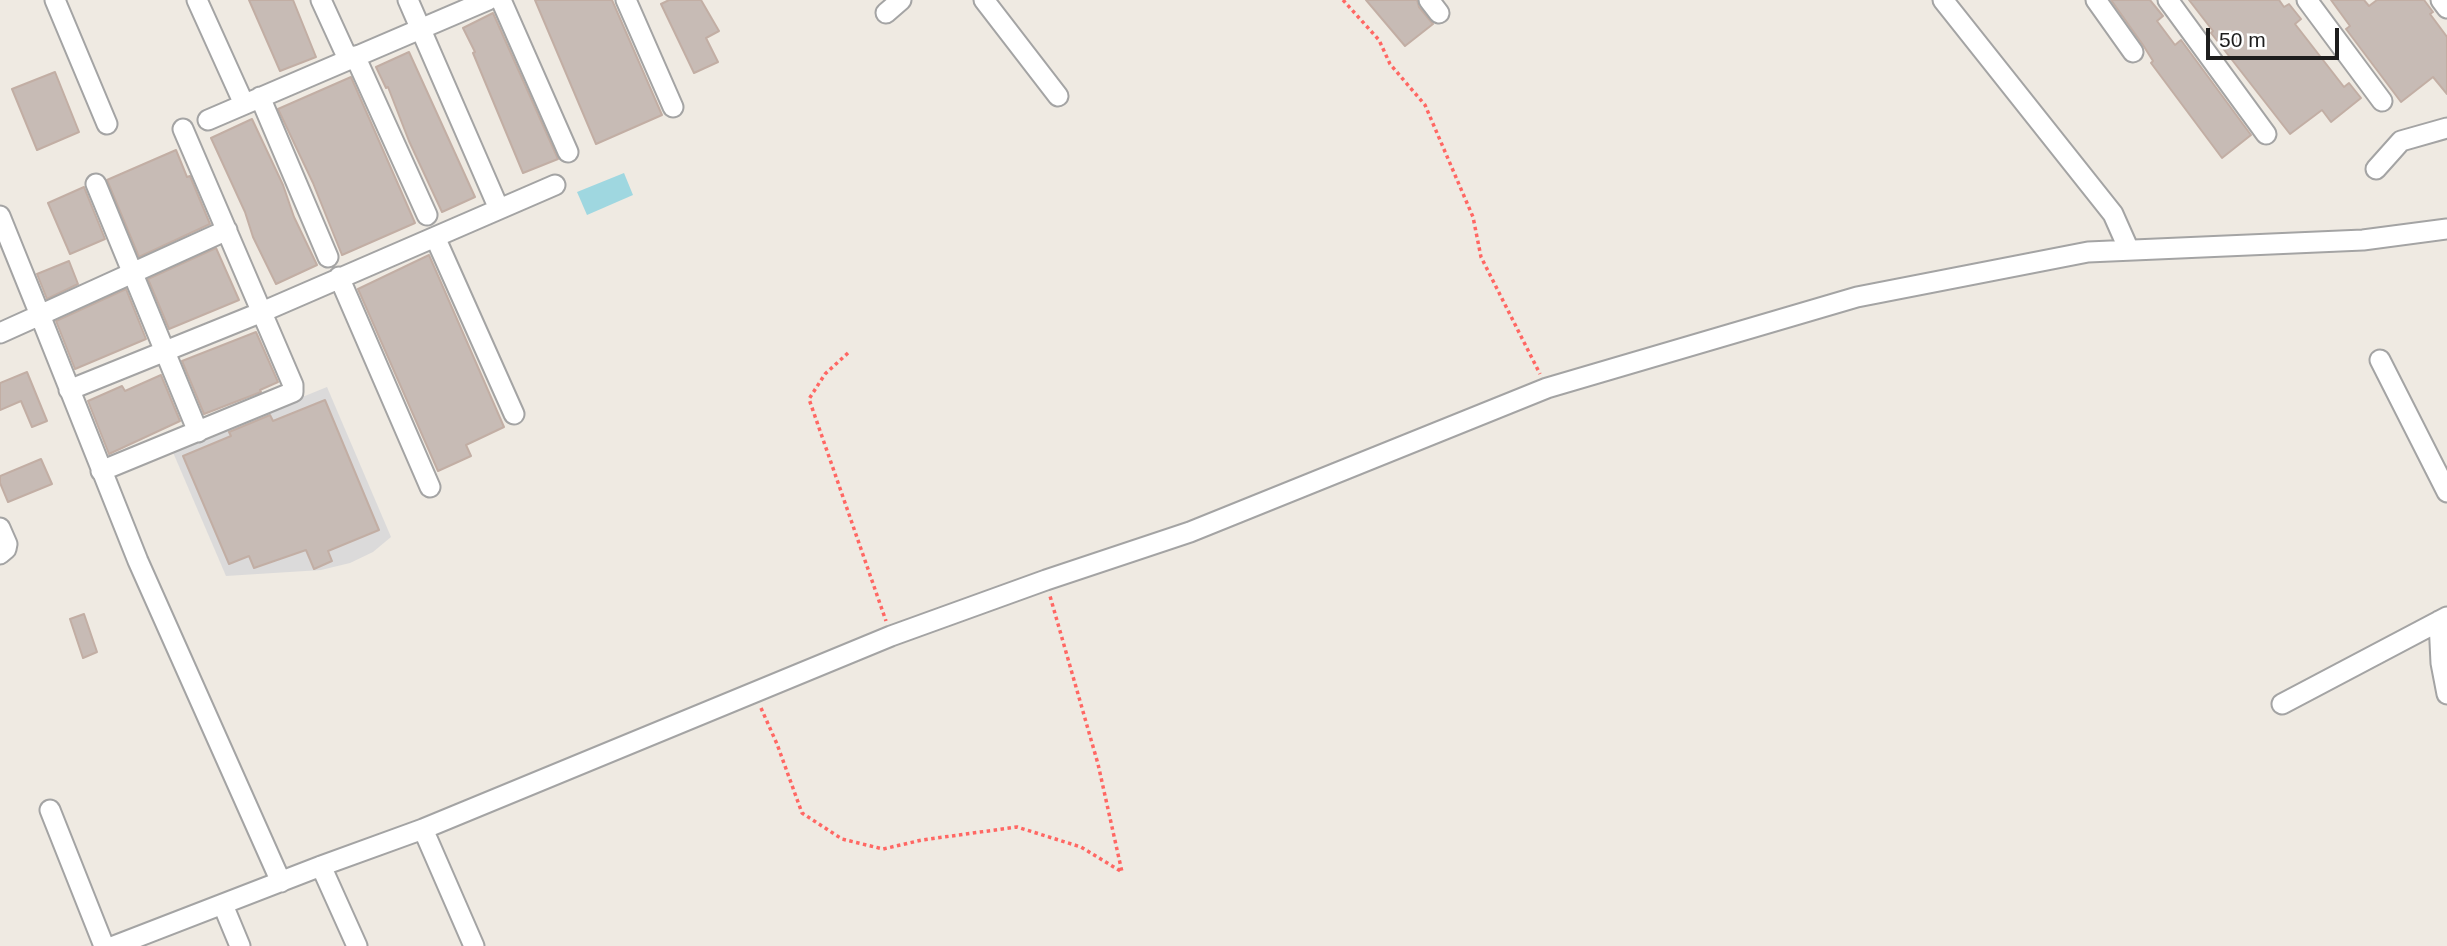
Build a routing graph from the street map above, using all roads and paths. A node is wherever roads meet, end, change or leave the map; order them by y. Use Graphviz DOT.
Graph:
graph roads {
  1 [pos="55,0"];
  2 [pos="197,0"];
  3 [pos="321,0"];
  4 [pos="408,0"];
  5 [pos="488,0"];
  6 [pos="501,0"];
  7 [pos="626,0"];
  8 [pos="901,0"];
  9 [pos="984,0"];
  10 [pos="1343,0"];
  11 [pos="1943,0"];
  12 [pos="2096,0"];
  13 [pos="2168,0"];
  14 [pos="2306,0"];
  15 [pos="2441,0"];
  16 [pos="2447,8"];
  17 [pos="886,13"];
  18 [pos="419,28"];
  19 [pos="2133,52"];
  20 [pos="351,57"];
  21 [pos="1058,96"];
  22 [pos="252,101"];
  23 [pos="2382,101"];
  24 [pos="673,107"];
  25 [pos="208,120"];
  26 [pos="107,124"];
  27 [pos="2447,128"];
  28 [pos="183,129"];
  29 [pos="2266,134"];
  30 [pos="568,152"];
  31 [pos="2376,169"];
  32 [pos="96,184"];
  33 [pos="555,185"];
  34 [pos="499,209"];
  35 [pos="427,215"];
  36 [pos="0,216"];
  37 [pos="2447,229"];
  38 [pos="227,230"];
  39 [pos="435,237"];
  40 [pos="2129,250"];
  41 [pos="328,257"];
  42 [pos="132,274"];
  43 [pos="338,277"];
  44 [pos="262,312"];
  45 [pos="40,315"];
  46 [pos="0,333"];
  47 [pos="165,352"];
  48 [pos="848,352"];
  49 [pos="2380,360"];
  50 [pos="1547,388"];
  51 [pos="69,390"];
  52 [pos="513,414"];
  53 [pos="198,432"];
  54 [pos="101,471"];
  55 [pos="430,487"];
  56 [pos="2447,492"];
  57 [pos="0,528"];
  58 [pos="0,554"];
  59 [pos="1046,580"];
  60 [pos="2443,619"];
  61 [pos="891,636"];
  62 [pos="755,693"];
  63 [pos="2447,694"];
  64 [pos="2283,704"];
  65 [pos="50,810"];
  66 [pos="423,829"];
  67 [pos="321,866"];
  68 [pos="281,882"];
  69 [pos="223,905"];
  70 [pos="122,945"];
  71 [pos="104,946"];
  72 [pos="240,946"];
  73 [pos="357,946"];
  74 [pos="474,946"];
  1 -- 26 [label="street"];
  2 -- 22 [label="street"];
  3 -- 20 [label="street"];
  4 -- 18 [label="street"];
  5 -- 18 [label="street"];
  6 -- 30 [label="street"];
  7 -- 24 [label="street"];
  8 -- 17 [label="street"];
  9 -- 21 [label="street"];
  10 -- 50 [label="path"];
  11 -- 40 [label="street"];
  12 -- 19 [label="street"];
  13 -- 29 [label="street"];
  14 -- 23 [label="street"];
  15 -- 16 [label="street"];
  18 -- 20 [label="street"];
  18 -- 34 [label="street"];
  20 -- 22 [label="street"];
  20 -- 35 [label="street"];
  22 -- 25 [label="street"];
  22 -- 41 [label="street"];
  27 -- 31 [label="street"];
  28 -- 38 [label="street"];
  32 -- 42 [label="street"];
  33 -- 34 [label="street"];
  34 -- 39 [label="street"];
  36 -- 45 [label="street"];
  37 -- 40 [label="street"];
  38 -- 42 [label="street"];
  38 -- 44 [label="street"];
  39 -- 43 [label="street"];
  39 -- 52 [label="street"];
  40 -- 50 [label="street"];
  42 -- 45 [label="street"];
  42 -- 47 [label="street"];
  43 -- 44 [label="street"];
  43 -- 55 [label="street"];
  44 -- 47 [label="street"];
  44 -- 53 [label="street"];
  45 -- 46 [label="street"];
  45 -- 51 [label="street"];
  47 -- 51 [label="street"];
  47 -- 53 [label="street"];
  48 -- 61 [label="path"];
  49 -- 56 [label="street"];
  50 -- 59 [label="street"];
  51 -- 54 [label="street"];
  53 -- 54 [label="street"];
  54 -- 68 [label="street"];
  57 -- 58 [label="street"];
  59 -- 61 [label="street"];
  59 -- 62 [label="path"];
  60 -- 63 [label="street"];
  60 -- 64 [label="street"];
  61 -- 62 [label="street"];
  62 -- 66 [label="street"];
  65 -- 71 [label="street"];
  66 -- 67 [label="street"];
  66 -- 74 [label="street"];
  67 -- 68 [label="street"];
  67 -- 73 [label="street"];
  68 -- 69 [label="street"];
  69 -- 70 [label="street"];
  69 -- 72 [label="street"];
}
